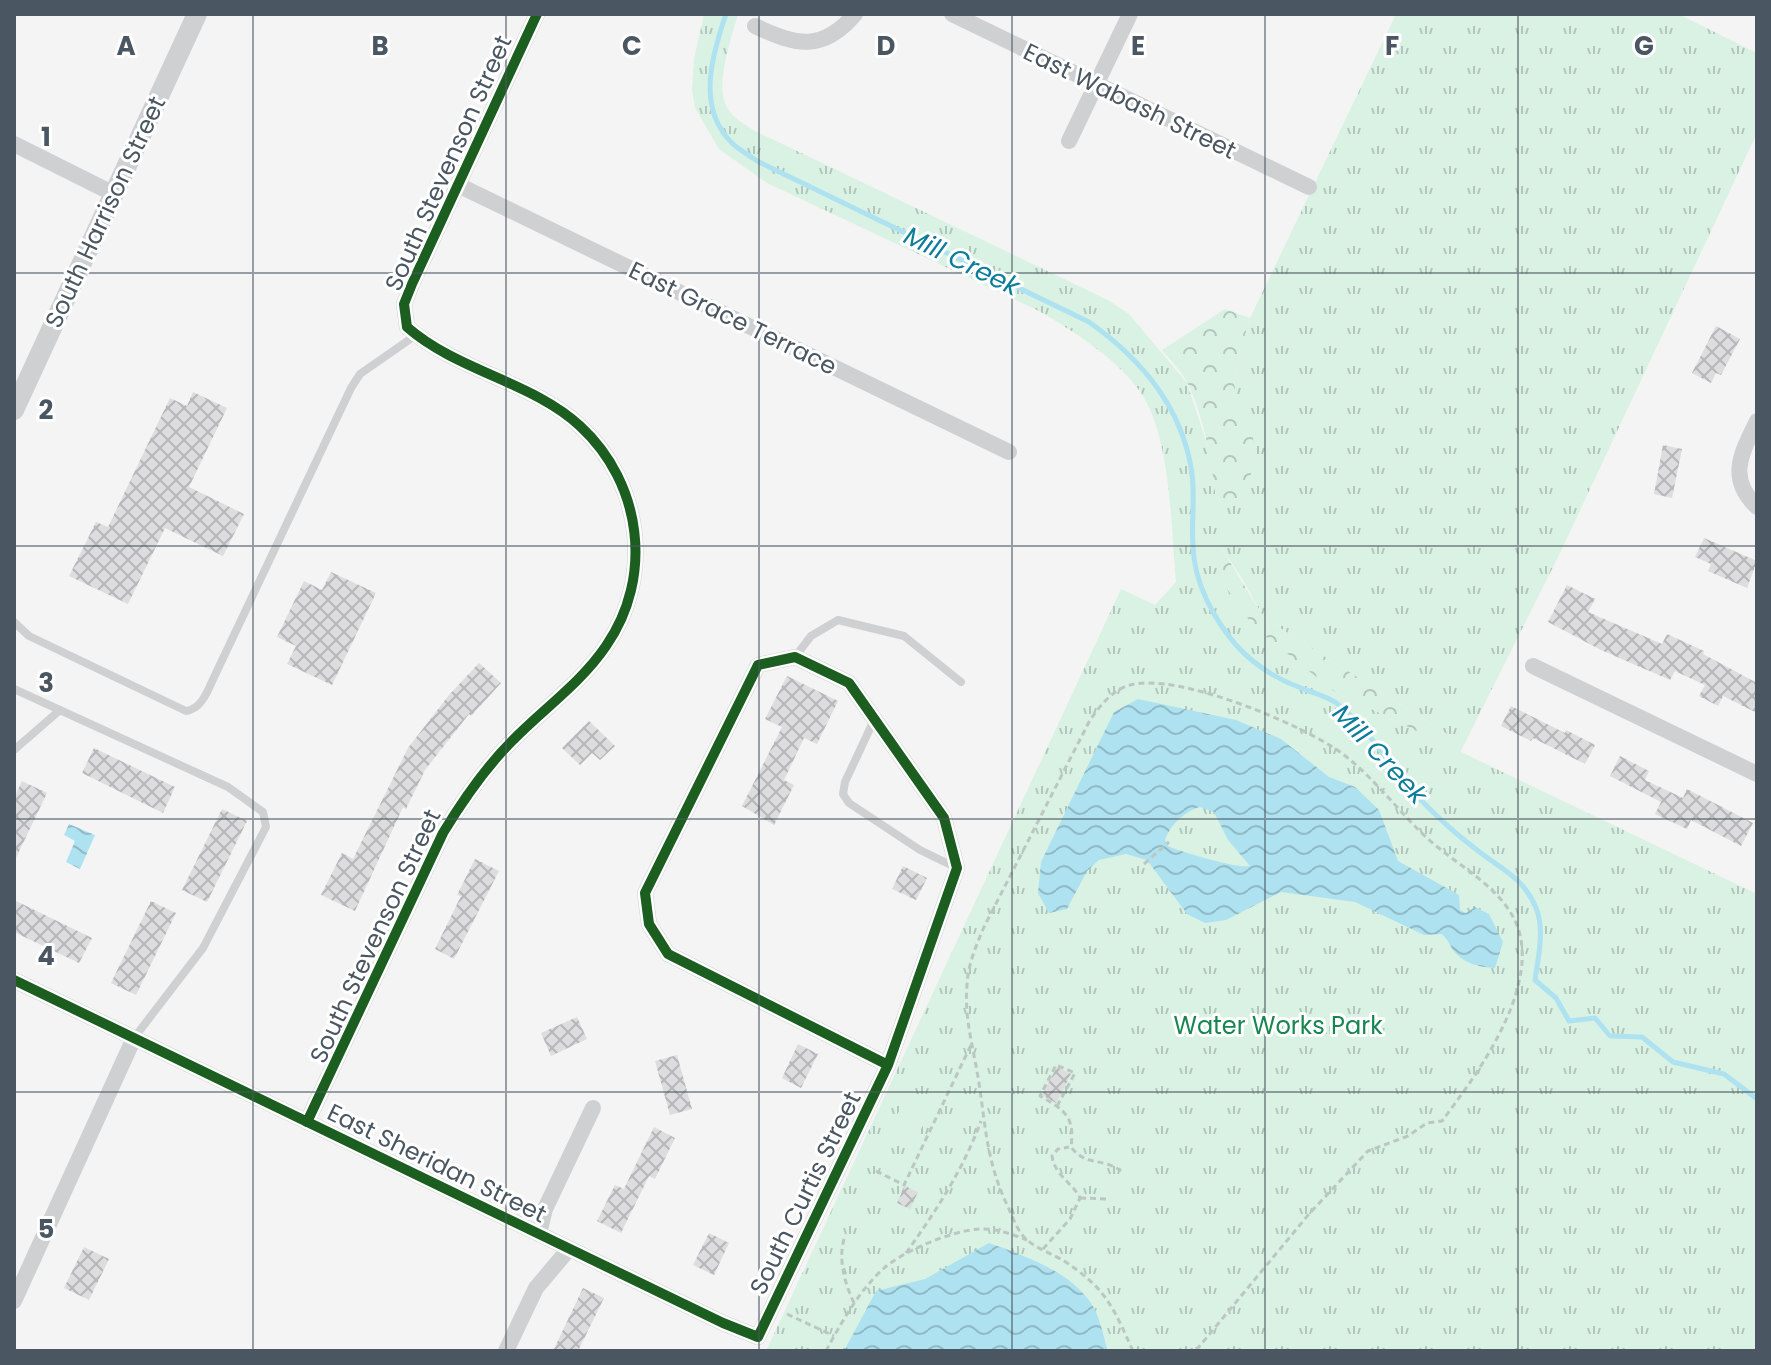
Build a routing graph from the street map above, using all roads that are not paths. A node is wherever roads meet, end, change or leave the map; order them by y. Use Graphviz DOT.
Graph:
graph roads {
  1 [pos="197,14"];
  2 [pos="537,14"];
  3 [pos="855,14"];
  4 [pos="952,14"];
  5 [pos="1130,14"];
  6 [pos="755,26"];
  7 [pos="1096,85"];
  8 [pos="1069,141"];
  9 [pos="14,144"];
  10 [pos="458,185"];
  11 [pos="1309,187"];
  12 [pos="114,194"];
  13 [pos="416,335"];
  14 [pos="14,410"];
  15 [pos="1757,421"];
  16 [pos="1009,452"];
  17 [pos="1757,507"];
  18 [pos="14,622"];
  19 [pos="795,657"];
  20 [pos="1533,666"];
  21 [pos="961,682"];
  22 [pos="14,689"];
  23 [pos="60,710"];
  24 [pos="874,719"];
  25 [pos="14,750"];
  26 [pos="1757,774"];
  27 [pos="957,868"];
  28 [pos="14,980"];
  29 [pos="134,1038"];
  30 [pos="888,1065"];
  31 [pos="593,1108"];
  32 [pos="307,1122"];
  33 [pos="539,1234"];
  34 [pos="569,1249"];
  35 [pos="14,1301"];
  36 [pos="758,1337"];
  37 [pos="506,1351"];
  1 -- 12 [label="street, South Harrison Street"];
  2 -- 10 [label="street, South Stevenson Street"];
  3 -- 6 [label="street"];
  4 -- 7 [label="street, East Wabash Street"];
  5 -- 7 [label="street"];
  7 -- 8 [label="street"];
  7 -- 11 [label="street, East Wabash Street"];
  9 -- 12 [label="street"];
  10 -- 13 [label="street, South Stevenson Street"];
  10 -- 16 [label="street, East Grace Terrace"];
  12 -- 14 [label="street, South Harrison Street"];
  13 -- 18 [label="lane"];
  13 -- 32 [label="street, South Stevenson Street"];
  15 -- 17 [label="street"];
  19 -- 21 [label="lane"];
  19 -- 24 [label="street"];
  19 -- 30 [label="street"];
  20 -- 26 [label="street"];
  22 -- 23 [label="lane"];
  23 -- 25 [label="lane"];
  23 -- 29 [label="lane"];
  24 -- 27 [label="street"];
  24 -- 27 [label="lane"];
  27 -- 30 [label="street, South Curtis Street"];
  28 -- 29 [label="street, East Sheridan Street"];
  29 -- 32 [label="street, East Sheridan Street"];
  29 -- 35 [label="street"];
  30 -- 36 [label="street, South Curtis Street"];
  31 -- 33 [label="street"];
  32 -- 33 [label="street, East Sheridan Street"];
  33 -- 34 [label="street, East Sheridan Street"];
  34 -- 36 [label="street, East Sheridan Street"];
  34 -- 37 [label="street"];
}
